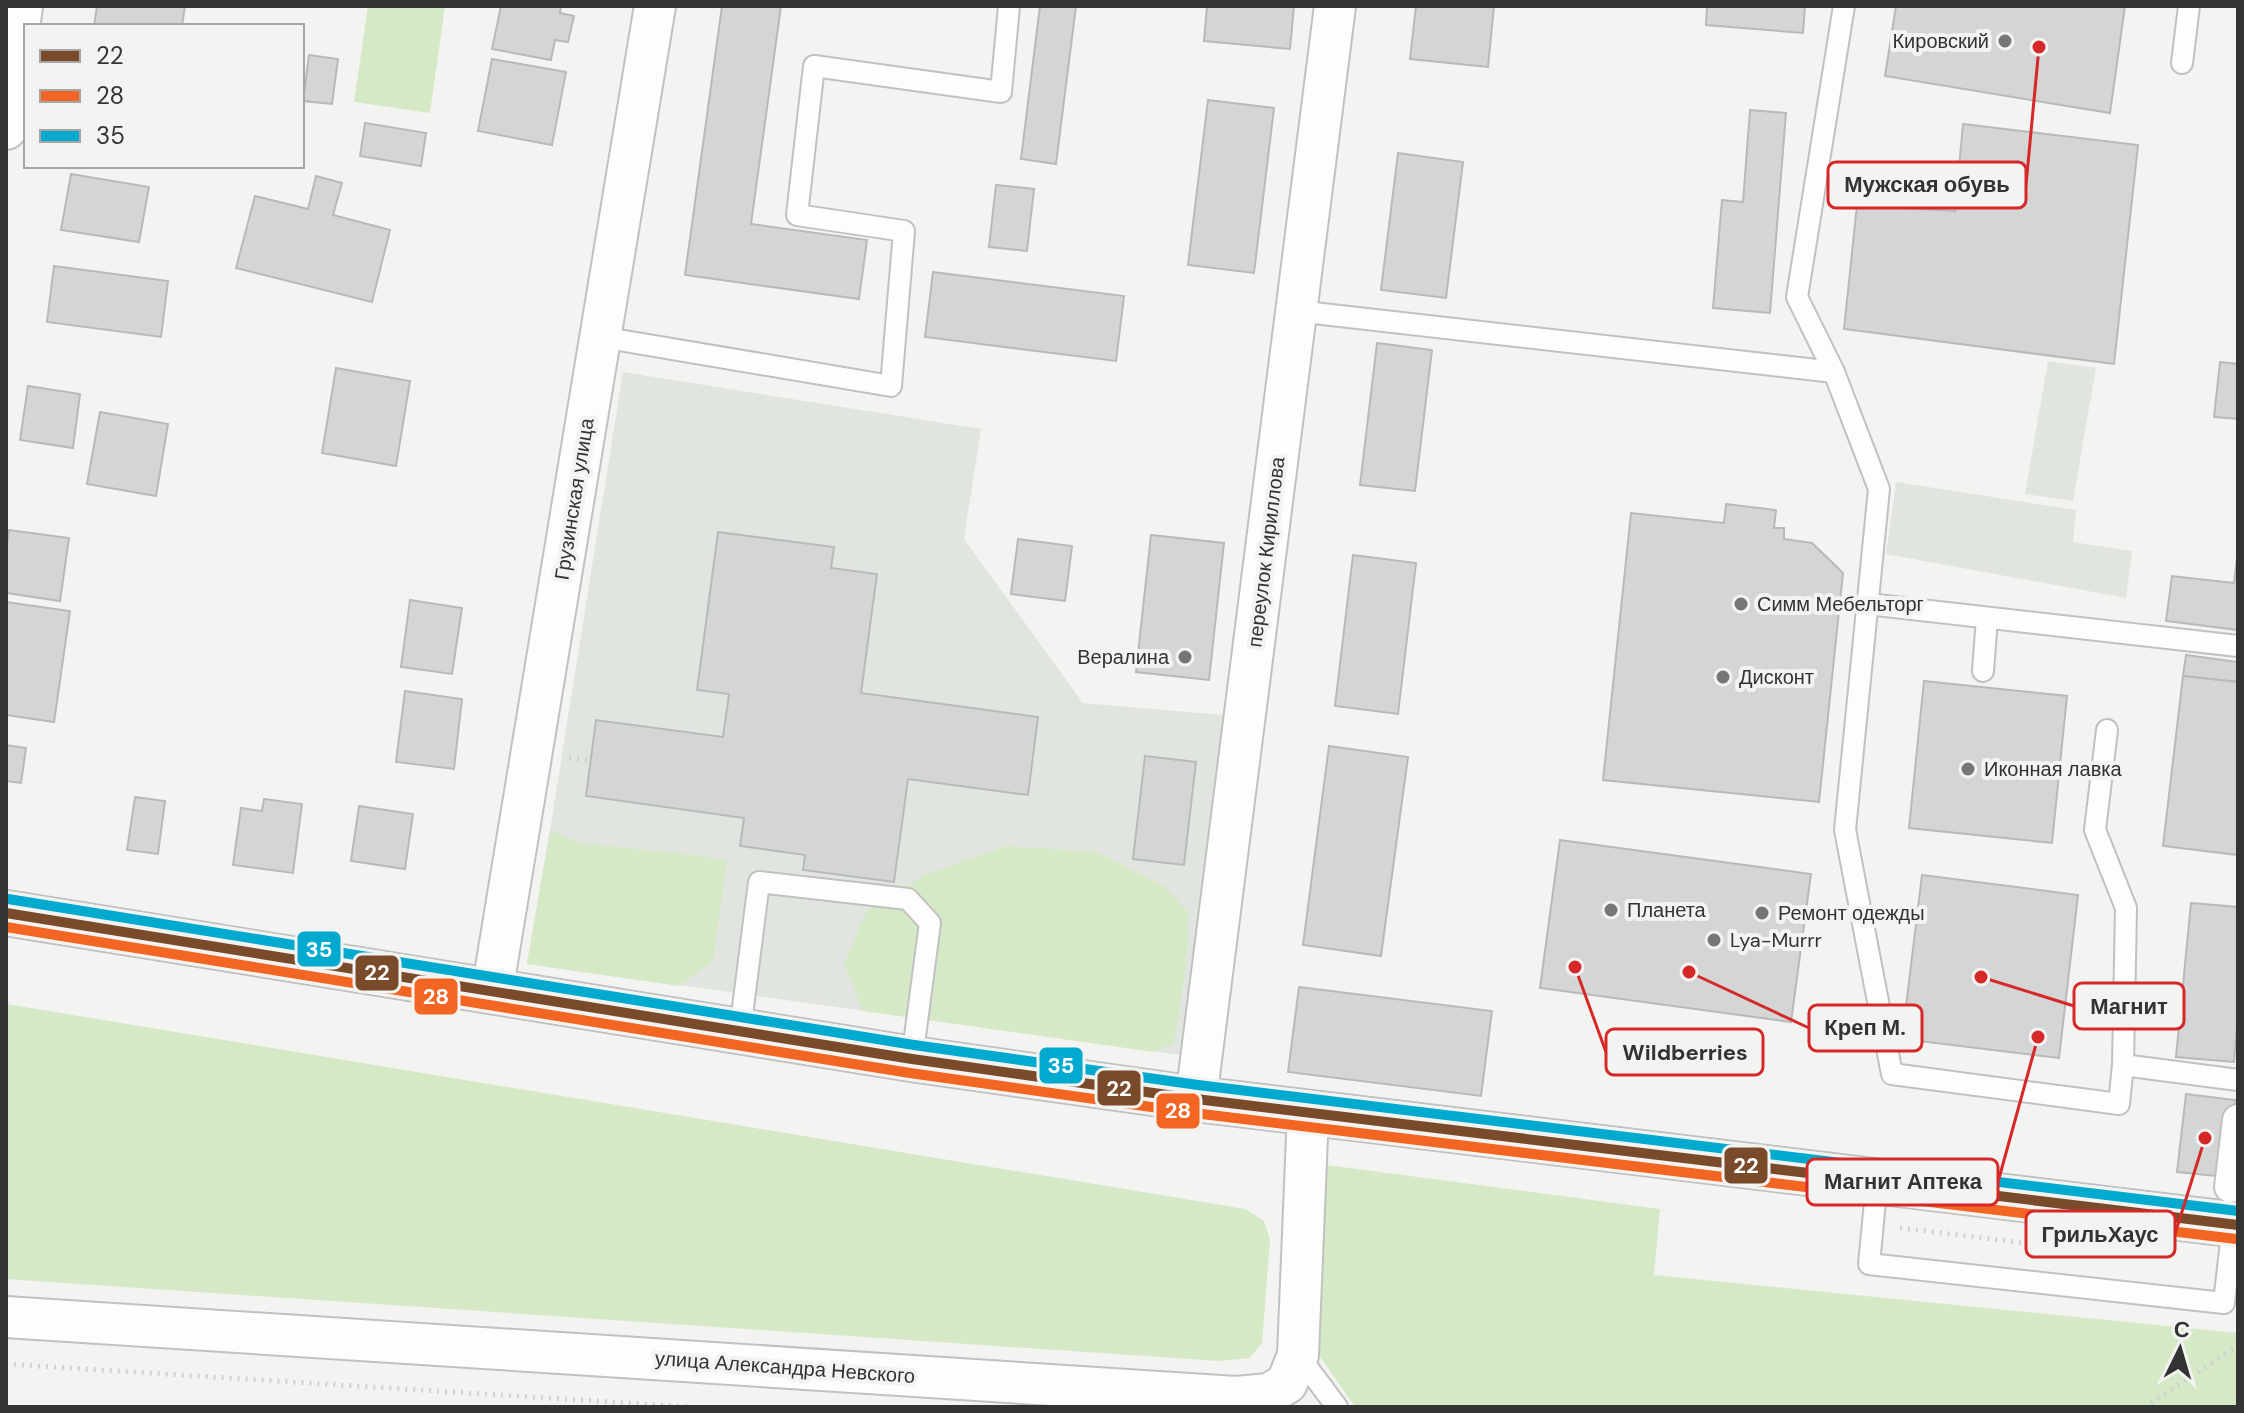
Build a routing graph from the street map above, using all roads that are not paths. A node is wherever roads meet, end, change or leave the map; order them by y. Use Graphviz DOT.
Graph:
graph roads {
  1 [pos="22,6"];
  2 [pos="655,6"];
  3 [pos="1009,6"];
  4 [pos="1335,6"];
  5 [pos="1844,6"];
  6 [pos="2189,6"];
  7 [pos="2182,63"];
  8 [pos="6,129"];
  9 [pos="1296,311"];
  10 [pos="601,337"];
  11 [pos="1834,372"];
  12 [pos="1868,604"];
  13 [pos="1987,618"];
  14 [pos="2238,646"];
  15 [pos="1983,671"];
  16 [pos="2107,730"];
  17 [pos="6,913"];
  18 [pos="492,992"];
  19 [pos="740,1031"];
  20 [pos="912,1059"];
  21 [pos="2123,1065"];
  22 [pos="2238,1080"];
  23 [pos="1196,1099"];
  24 [pos="1308,1112"];
  25 [pos="2238,1120"];
  26 [pos="1877,1181"];
  27 [pos="2234,1212"];
  28 [pos="6,1317"];
  29 [pos="1298,1355"];
  30 [pos="1337,1407"];
  1 -- 8 [label="street"];
  2 -- 10 [label="street, Грузинская улица"];
  3 -- 10 [label="lane"];
  4 -- 9 [label="street, переулок Кириллова"];
  5 -- 11 [label="lane"];
  6 -- 7 [label="lane"];
  9 -- 11 [label="lane"];
  9 -- 23 [label="street, переулок Кириллова"];
  10 -- 18 [label="street, Грузинская улица"];
  11 -- 12 [label="lane"];
  12 -- 13 [label="lane"];
  12 -- 21 [label="lane"];
  13 -- 14 [label="lane"];
  13 -- 15 [label="lane"];
  16 -- 21 [label="lane"];
  17 -- 18 [label="main road"];
  18 -- 19 [label="main road"];
  19 -- 20 [label="main road"];
  19 -- 20 [label="lane"];
  20 -- 23 [label="main road"];
  21 -- 22 [label="lane"];
  23 -- 24 [label="main road"];
  24 -- 26 [label="main road"];
  24 -- 29 [label="street, улица Александра Невского"];
  25 -- 27 [label="street"];
  26 -- 27 [label="main road"];
  26 -- 27 [label="lane"];
  28 -- 29 [label="street, улица Александра Невского"];
  29 -- 30 [label="lane"];
}
